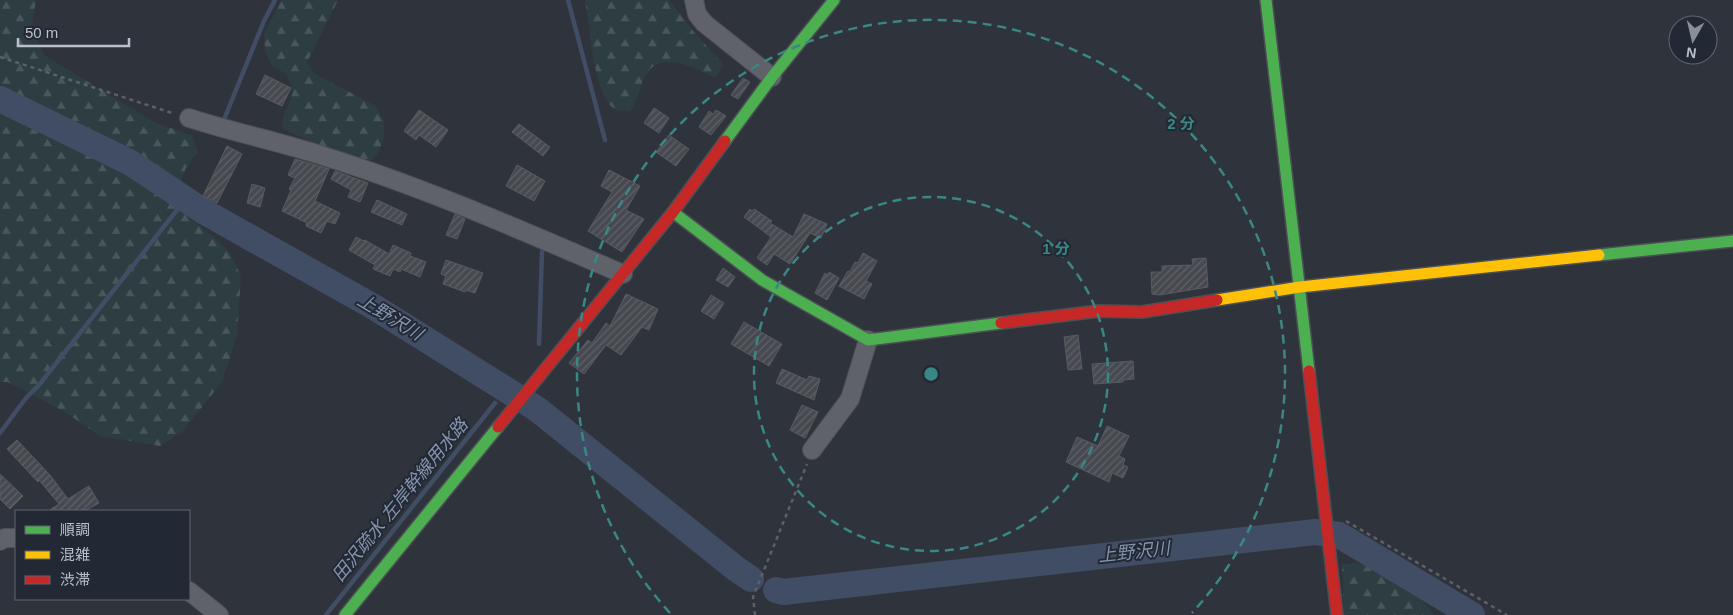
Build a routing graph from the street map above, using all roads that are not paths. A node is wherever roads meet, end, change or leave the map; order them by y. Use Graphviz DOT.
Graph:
graph roads {
  1 [pos="694,0"];
  2 [pos="834,0"];
  3 [pos="1266,0"];
  4 [pos="772,76"];
  5 [pos="189,118"];
  6 [pos="673,212"];
  7 [pos="1733,241"];
  8 [pos="623,274"];
  9 [pos="1300,288"];
  10 [pos="868,340"];
  11 [pos="812,450"];
  12 [pos="15,538"];
  13 [pos="0,541"];
  14 [pos="190,592"];
  15 [pos="219,615"];
  16 [pos="345,615"];
  17 [pos="1337,615"];
  1 -- 4 [label="street"];
  2 -- 4 [label="street"];
  3 -- 9 [label="street"];
  4 -- 6 [label="street"];
  5 -- 8 [label="street"];
  6 -- 8 [label="street"];
  6 -- 10 [label="street"];
  7 -- 9 [label="street"];
  8 -- 16 [label="street"];
  9 -- 10 [label="street"];
  9 -- 17 [label="street"];
  10 -- 11 [label="street"];
  12 -- 13 [label="street"];
  14 -- 15 [label="street"];
}
